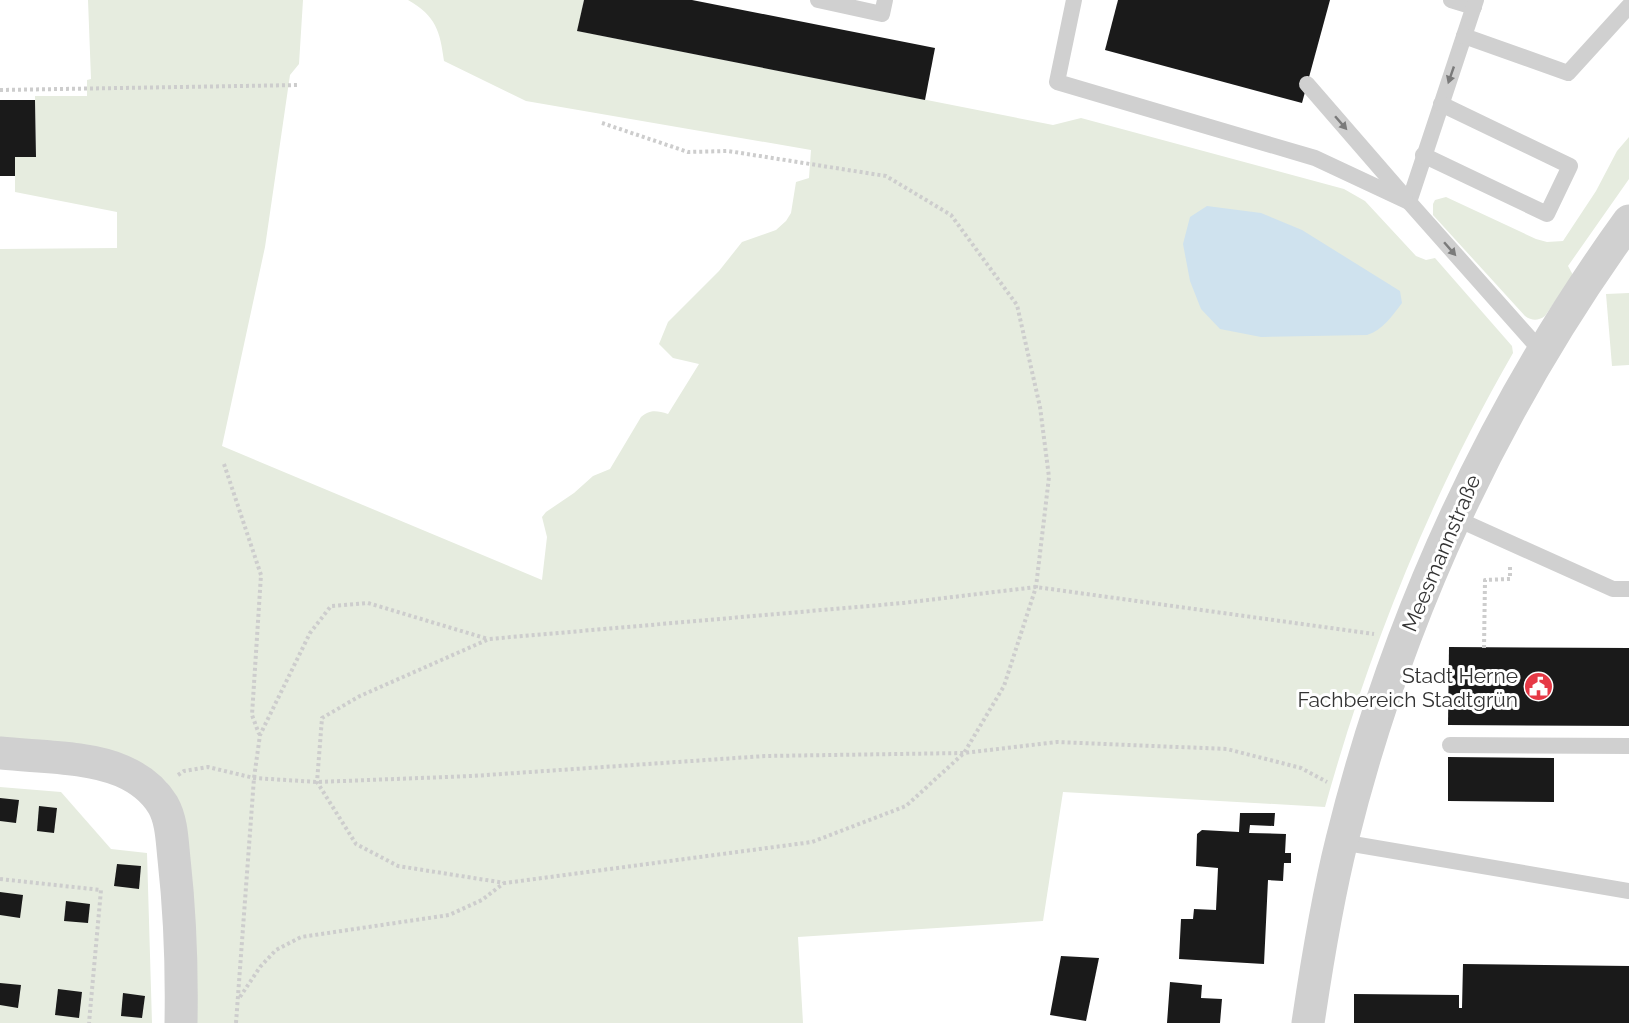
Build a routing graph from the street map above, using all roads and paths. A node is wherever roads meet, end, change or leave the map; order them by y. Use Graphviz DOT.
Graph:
graph roads {
  1 [pos="818,0"];
  2 [pos="885,0"];
  3 [pos="1074,0"];
  4 [pos="1451,0"];
  5 [pos="1475,3"];
  6 [pos="1629,6"];
  7 [pos="1464,36"];
  8 [pos="1307,84"];
  9 [pos="299,85"];
  10 [pos="0,90"];
  11 [pos="1441,104"];
  12 [pos="602,123"];
  13 [pos="1424,155"];
  14 [pos="1409,202"];
  15 [pos="1629,221"];
  16 [pos="1542,352"];
  17 [pos="225,464"];
  18 [pos="1455,518"];
  19 [pos="1511,544"];
  20 [pos="1036,587"];
  21 [pos="1629,589"];
  22 [pos="489,639"];
  23 [pos="1404,639"];
  24 [pos="1484,648"];
  25 [pos="260,735"];
  26 [pos="1450,745"];
  27 [pos="1629,746"];
  28 [pos="0,753"];
  29 [pos="964,753"];
  30 [pos="254,778"];
  31 [pos="317,782"];
  32 [pos="153,792"];
  33 [pos="1354,794"];
  34 [pos="1341,842"];
  35 [pos="0,879"];
  36 [pos="505,883"];
  37 [pos="1629,891"];
  38 [pos="238,1000"];
  39 [pos="89,1023"];
  40 [pos="181,1023"];
  41 [pos="236,1023"];
  42 [pos="1308,1023"];
  1 -- 2 [label="lane"];
  3 -- 14 [label="lane"];
  4 -- 5 [label="lane"];
  5 -- 7 [label="lane"];
  6 -- 7 [label="lane"];
  7 -- 11 [label="lane, one-way"];
  8 -- 14 [label="lane, one-way"];
  9 -- 10 [label="path"];
  11 -- 13 [label="lane"];
  11 -- 13 [label="lane"];
  12 -- 20 [label="path"];
  13 -- 14 [label="lane"];
  14 -- 16 [label="lane, one-way"];
  15 -- 16 [label="street, Meesmannstraße"];
  16 -- 18 [label="street, Meesmannstraße"];
  17 -- 25 [label="path"];
  18 -- 19 [label="lane"];
  18 -- 23 [label="street, Meesmannstraße"];
  19 -- 21 [label="lane"];
  19 -- 24 [label="path"];
  20 -- 22 [label="path"];
  20 -- 23 [label="path"];
  20 -- 29 [label="path"];
  22 -- 25 [label="path"];
  22 -- 31 [label="path"];
  23 -- 33 [label="street, Meesmannstraße"];
  25 -- 30 [label="path"];
  26 -- 27 [label="lane"];
  28 -- 32 [label="street"];
  29 -- 31 [label="path"];
  29 -- 33 [label="path"];
  29 -- 36 [label="path"];
  30 -- 31 [label="path"];
  30 -- 32 [label="path"];
  30 -- 38 [label="path"];
  31 -- 36 [label="path"];
  32 -- 40 [label="street"];
  33 -- 34 [label="street, Meesmannstraße"];
  34 -- 37 [label="lane"];
  34 -- 42 [label="street, Meesmannstraße"];
  35 -- 39 [label="path"];
  36 -- 38 [label="path"];
  38 -- 41 [label="path"];
}
